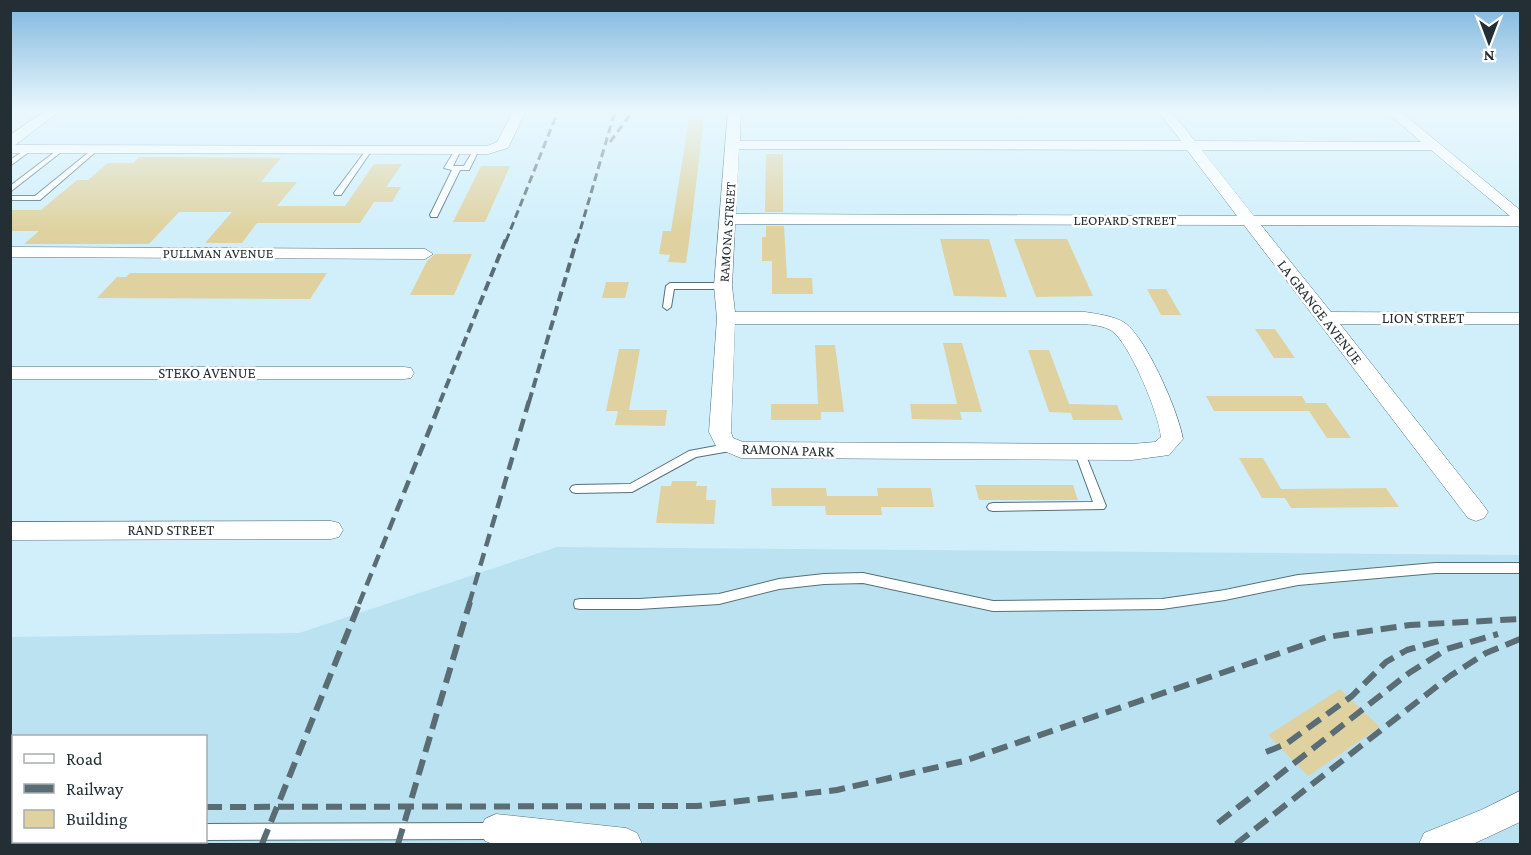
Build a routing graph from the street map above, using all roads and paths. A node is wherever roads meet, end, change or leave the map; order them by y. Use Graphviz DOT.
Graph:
graph roads {
  1 [pos="27,151"];
  2 [pos="60,151"];
  3 [pos="94,151"];
  4 [pos="368,151"];
  5 [pos="458,151"];
  6 [pos="476,151"];
  7 [pos="733,151"];
  8 [pos="1195,151"];
  9 [pos="1440,151"];
  10 [pos="10,164"];
  11 [pos="457,168"];
  12 [pos="10,190"];
  13 [pos="338,193"];
  14 [pos="10,198"];
  15 [pos="434,215"];
  16 [pos="729,219"];
  17 [pos="1521,219"];
  18 [pos="1249,220"];
  19 [pos="10,252"];
  20 [pos="425,254"];
  21 [pos="723,286"];
  22 [pos="668,307"];
  23 [pos="726,318"];
  24 [pos="1325,318"];
  25 [pos="1521,318"];
  26 [pos="10,373"];
  27 [pos="404,373"];
  28 [pos="732,447"];
  29 [pos="1080,453"];
  30 [pos="576,489"];
  31 [pos="993,507"];
  32 [pos="1476,512"];
  33 [pos="331,530"];
  34 [pos="10,531"];
  35 [pos="1521,568"];
  36 [pos="580,604"];
  37 [pos="1521,806"];
  38 [pos="496,831"];
  39 [pos="207,832"];
  40 [pos="626,844"];
  41 [pos="1435,844"];
  1 -- 10 [label="lane"];
  2 -- 12 [label="lane"];
  3 -- 14 [label="lane"];
  4 -- 13 [label="lane"];
  5 -- 11 [label="lane"];
  6 -- 11 [label="lane"];
  7 -- 16 [label="street, RAMONA STREET"];
  8 -- 18 [label="street, LA GRANGE AVENUE"];
  9 -- 17 [label="street"];
  11 -- 15 [label="lane"];
  16 -- 18 [label="street, LEOPARD STREET"];
  16 -- 21 [label="street, RAMONA STREET"];
  17 -- 18 [label="street, LEOPARD STREET"];
  18 -- 24 [label="street, LA GRANGE AVENUE"];
  19 -- 20 [label="street, PULLMAN AVENUE"];
  21 -- 22 [label="lane"];
  21 -- 23 [label="street, RAMONA STREET"];
  23 -- 28 [label="street, RAMONA PARK"];
  23 -- 29 [label="street, RAMONA PARK"];
  24 -- 25 [label="street, LION STREET"];
  24 -- 32 [label="street, LA GRANGE AVENUE"];
  26 -- 27 [label="street, STEKO AVENUE"];
  28 -- 29 [label="street, RAMONA PARK"];
  28 -- 30 [label="lane"];
  29 -- 31 [label="lane"];
  33 -- 34 [label="street, RAND STREET"];
  35 -- 36 [label="lane"];
  37 -- 41 [label="street"];
  38 -- 39 [label="lane"];
  38 -- 40 [label="street"];
}
